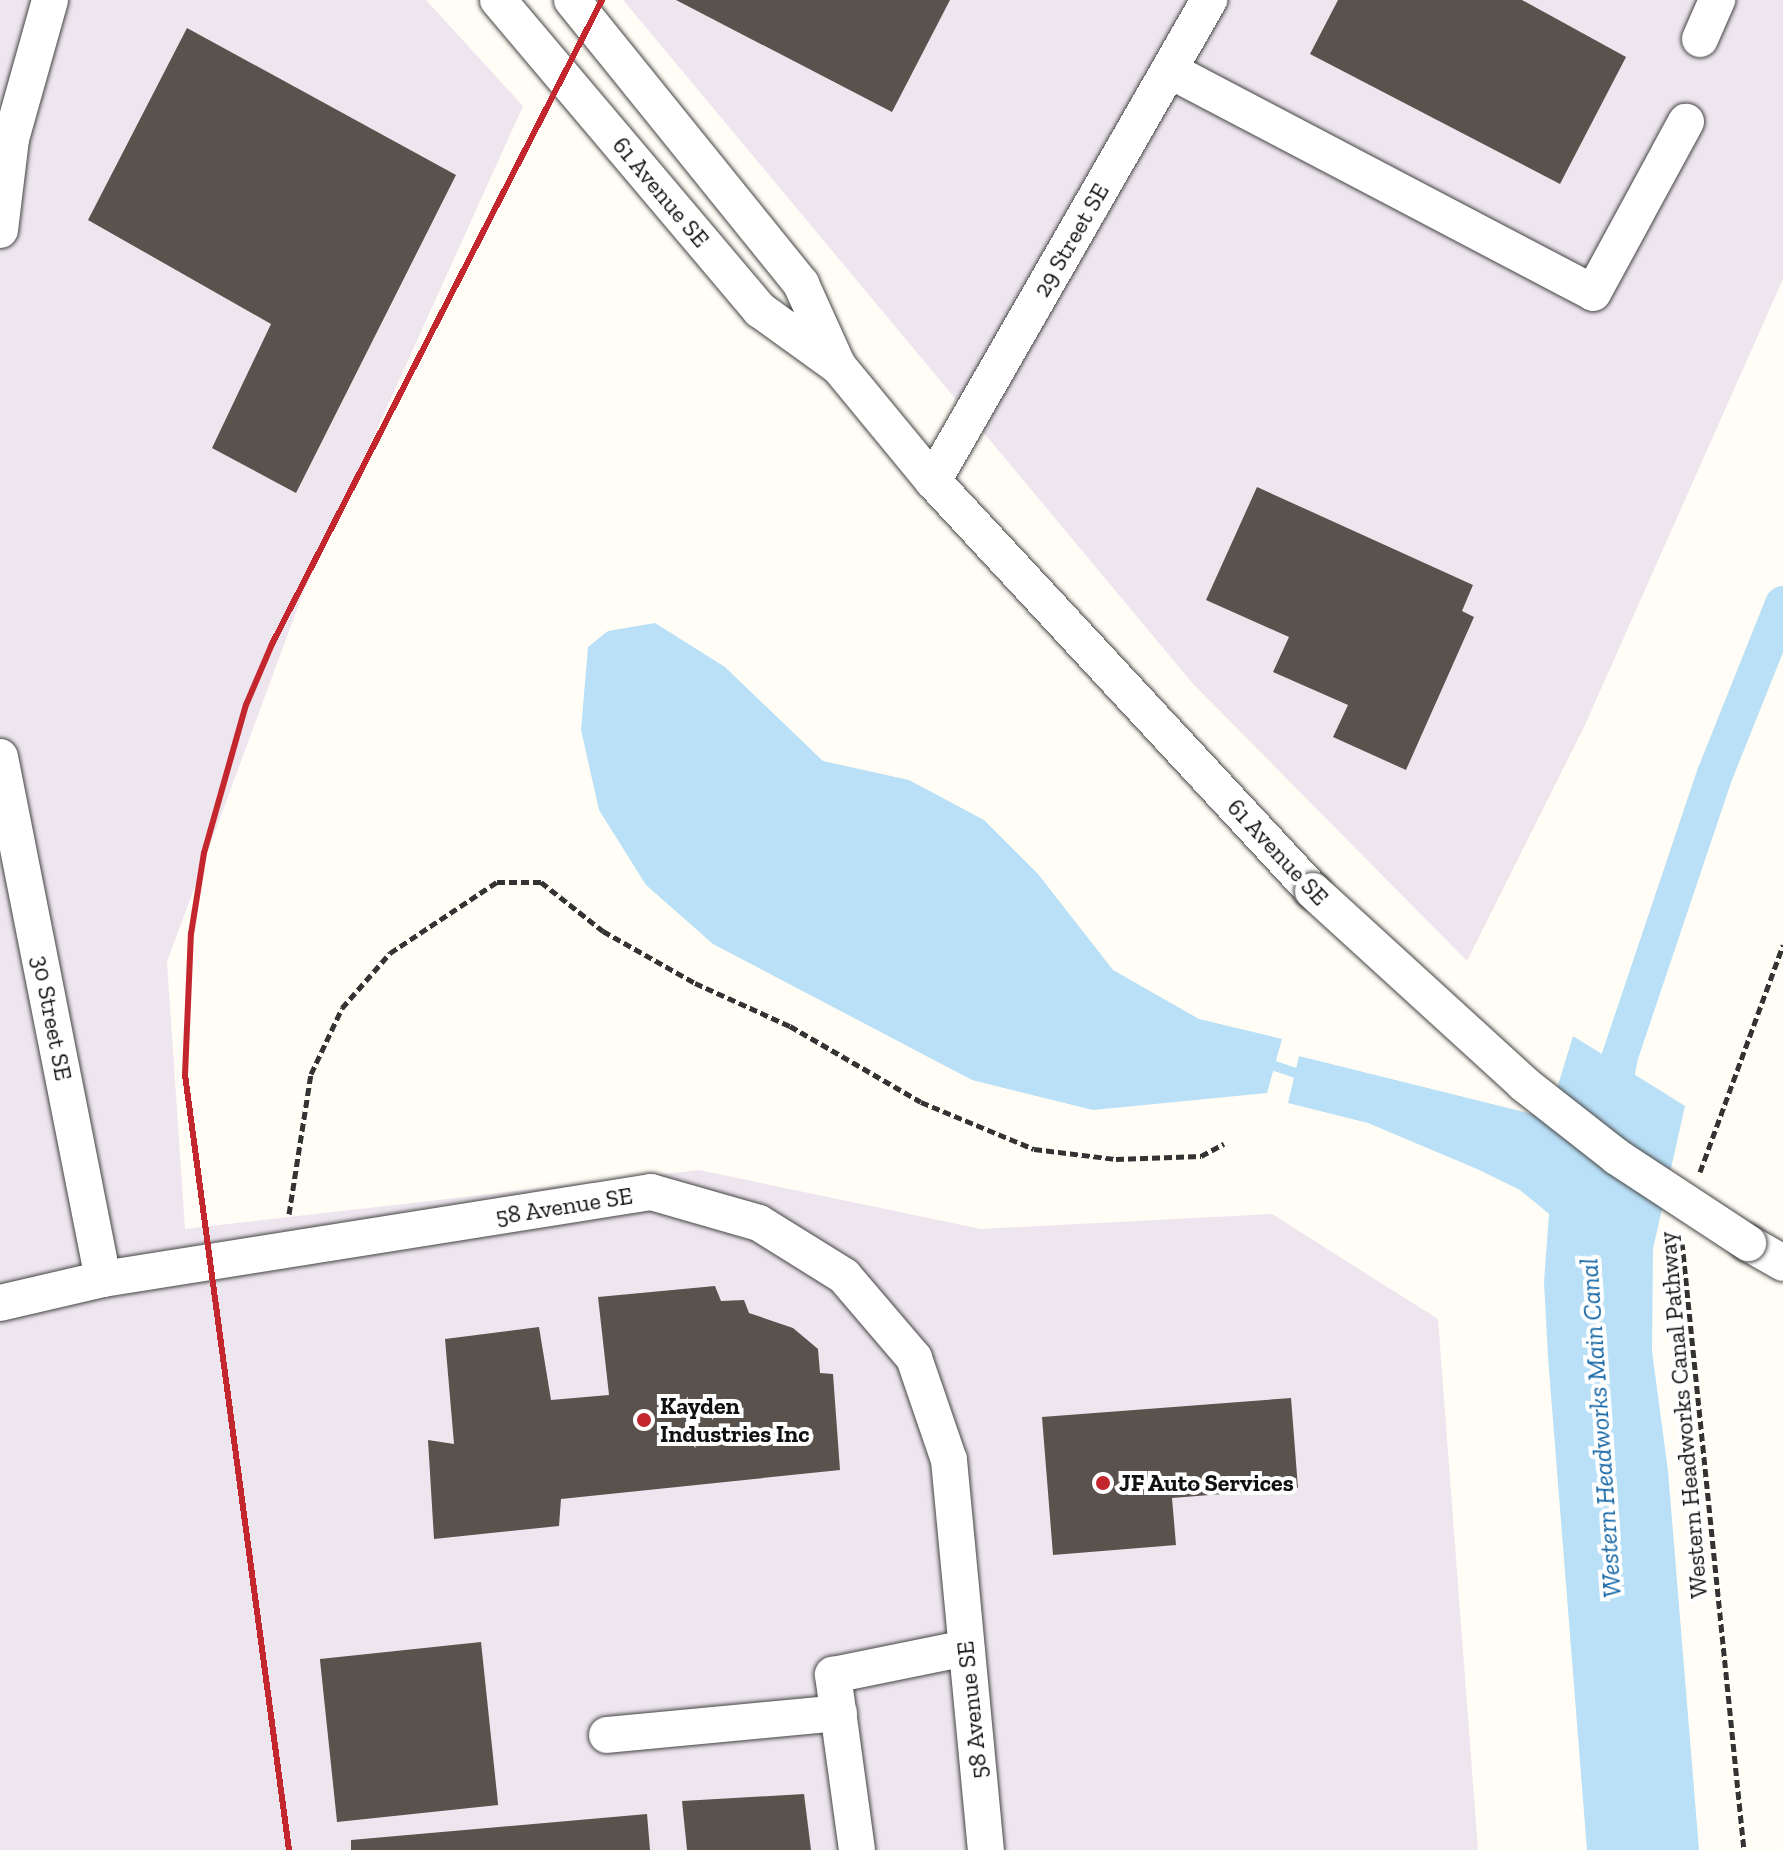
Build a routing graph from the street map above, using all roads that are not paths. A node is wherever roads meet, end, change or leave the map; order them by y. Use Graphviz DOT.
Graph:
graph roads {
  1 [pos="50,0"];
  2 [pos="498,0"];
  3 [pos="572,0"];
  4 [pos="1209,0"];
  5 [pos="1717,0"];
  6 [pos="1700,39"];
  7 [pos="1169,70"];
  8 [pos="1686,122"];
  9 [pos="1,212"];
  10 [pos="839,367"];
  11 [pos="933,481"];
  12 [pos="2,777"];
  13 [pos="1783,1263"];
  14 [pos="103,1279"];
  15 [pos="0,1303"];
  16 [pos="966,1648"];
  17 [pos="839,1713"];
  18 [pos="607,1735"];
  19 [pos="857,1850"];
  20 [pos="986,1850"];
  1 -- 9 [label="street"];
  2 -- 10 [label="street, 61 Avenue SE"];
  3 -- 10 [label="street, 61 Avenue SE"];
  4 -- 7 [label="street, 29 Street SE"];
  5 -- 6 [label="street"];
  7 -- 8 [label="street"];
  7 -- 11 [label="street, 29 Street SE"];
  10 -- 11 [label="street, 61 Avenue SE"];
  11 -- 13 [label="street, 61 Avenue SE, bridge"];
  12 -- 14 [label="street, 30 Street SE"];
  14 -- 15 [label="street, 58 Avenue SE"];
  14 -- 16 [label="street, 58 Avenue SE"];
  16 -- 17 [label="street"];
  16 -- 20 [label="street, 58 Avenue SE"];
  17 -- 18 [label="street"];
  17 -- 19 [label="street"];
}
